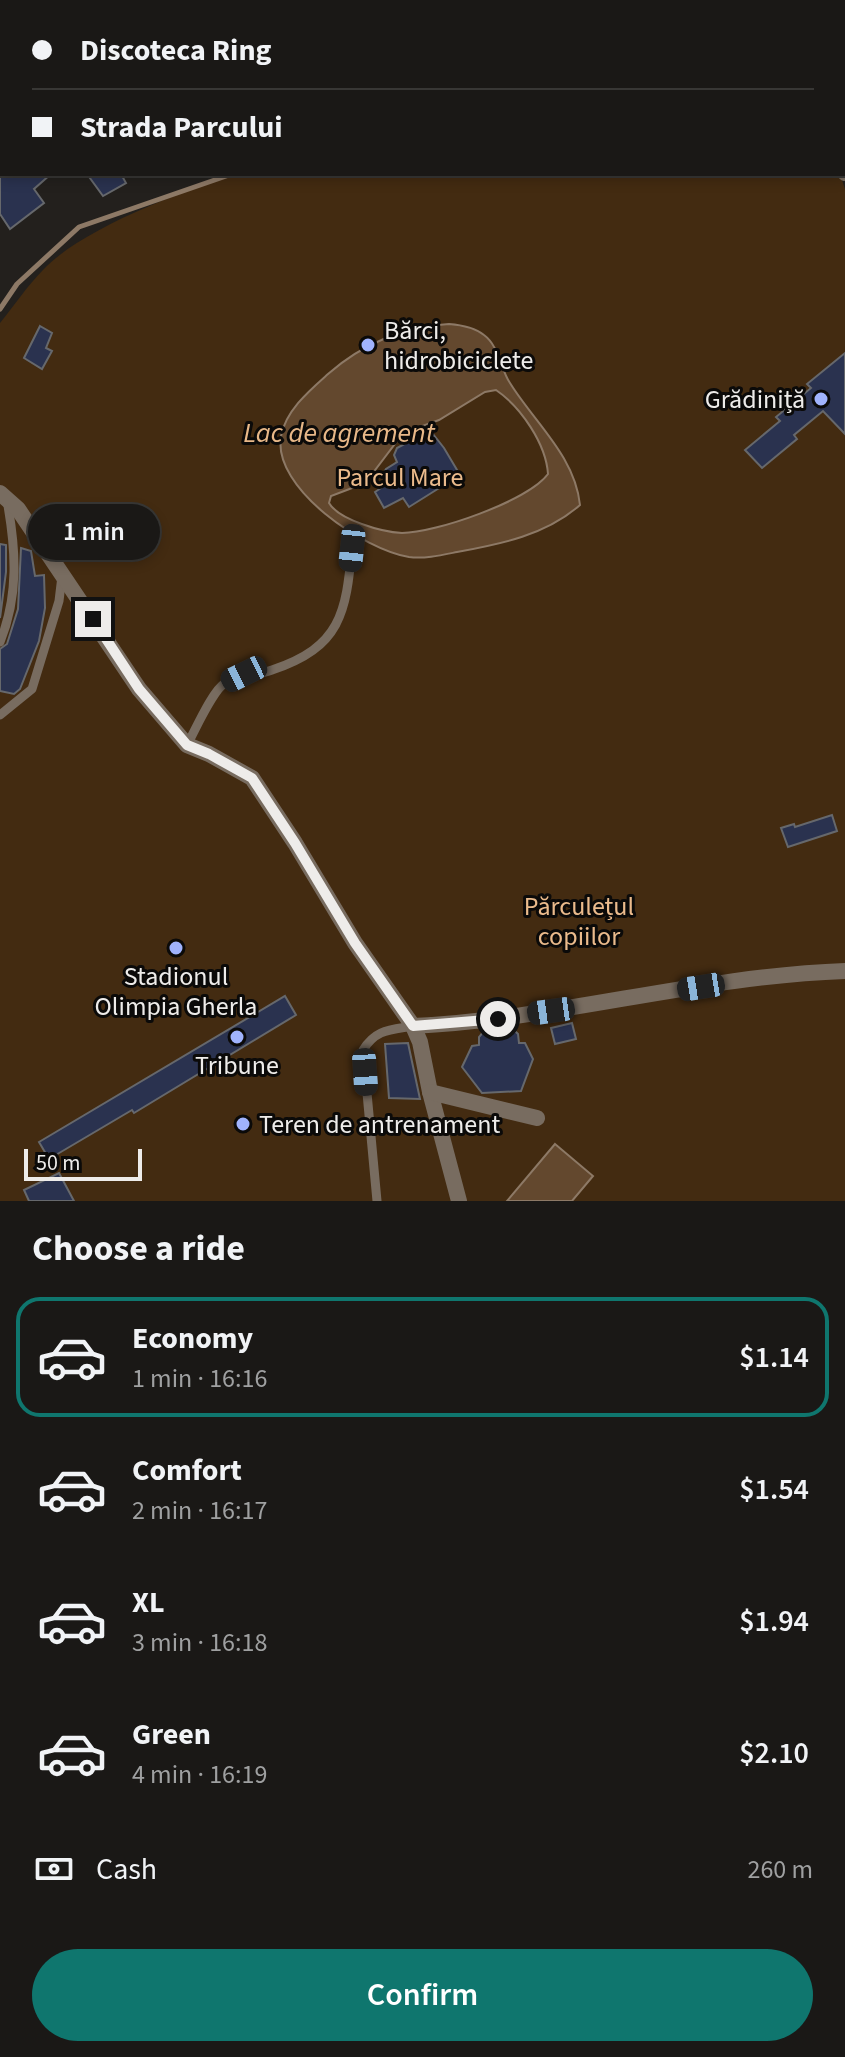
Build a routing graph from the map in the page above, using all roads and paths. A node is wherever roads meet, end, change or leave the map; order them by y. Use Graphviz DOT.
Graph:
graph roads {
  1 [pos="3,495"];
  2 [pos="352,548"];
  3 [pos="63,573"];
  4 [pos="0,642"];
  5 [pos="0,715"];
  6 [pos="187,745"];
  7 [pos="845,971"];
  8 [pos="413,1026"];
  9 [pos="430,1092"];
  10 [pos="537,1118"];
  11 [pos="377,1201"];
  12 [pos="459,1201"];
  1 -- 3 [label="street"];
  1 -- 4 [label="lane"];
  2 -- 6 [label="lane"];
  3 -- 5 [label="lane"];
  3 -- 6 [label="street"];
  6 -- 8 [label="street"];
  7 -- 8 [label="street"];
  8 -- 9 [label="street"];
  8 -- 11 [label="lane"];
  9 -- 10 [label="street"];
  9 -- 12 [label="street"];
}
